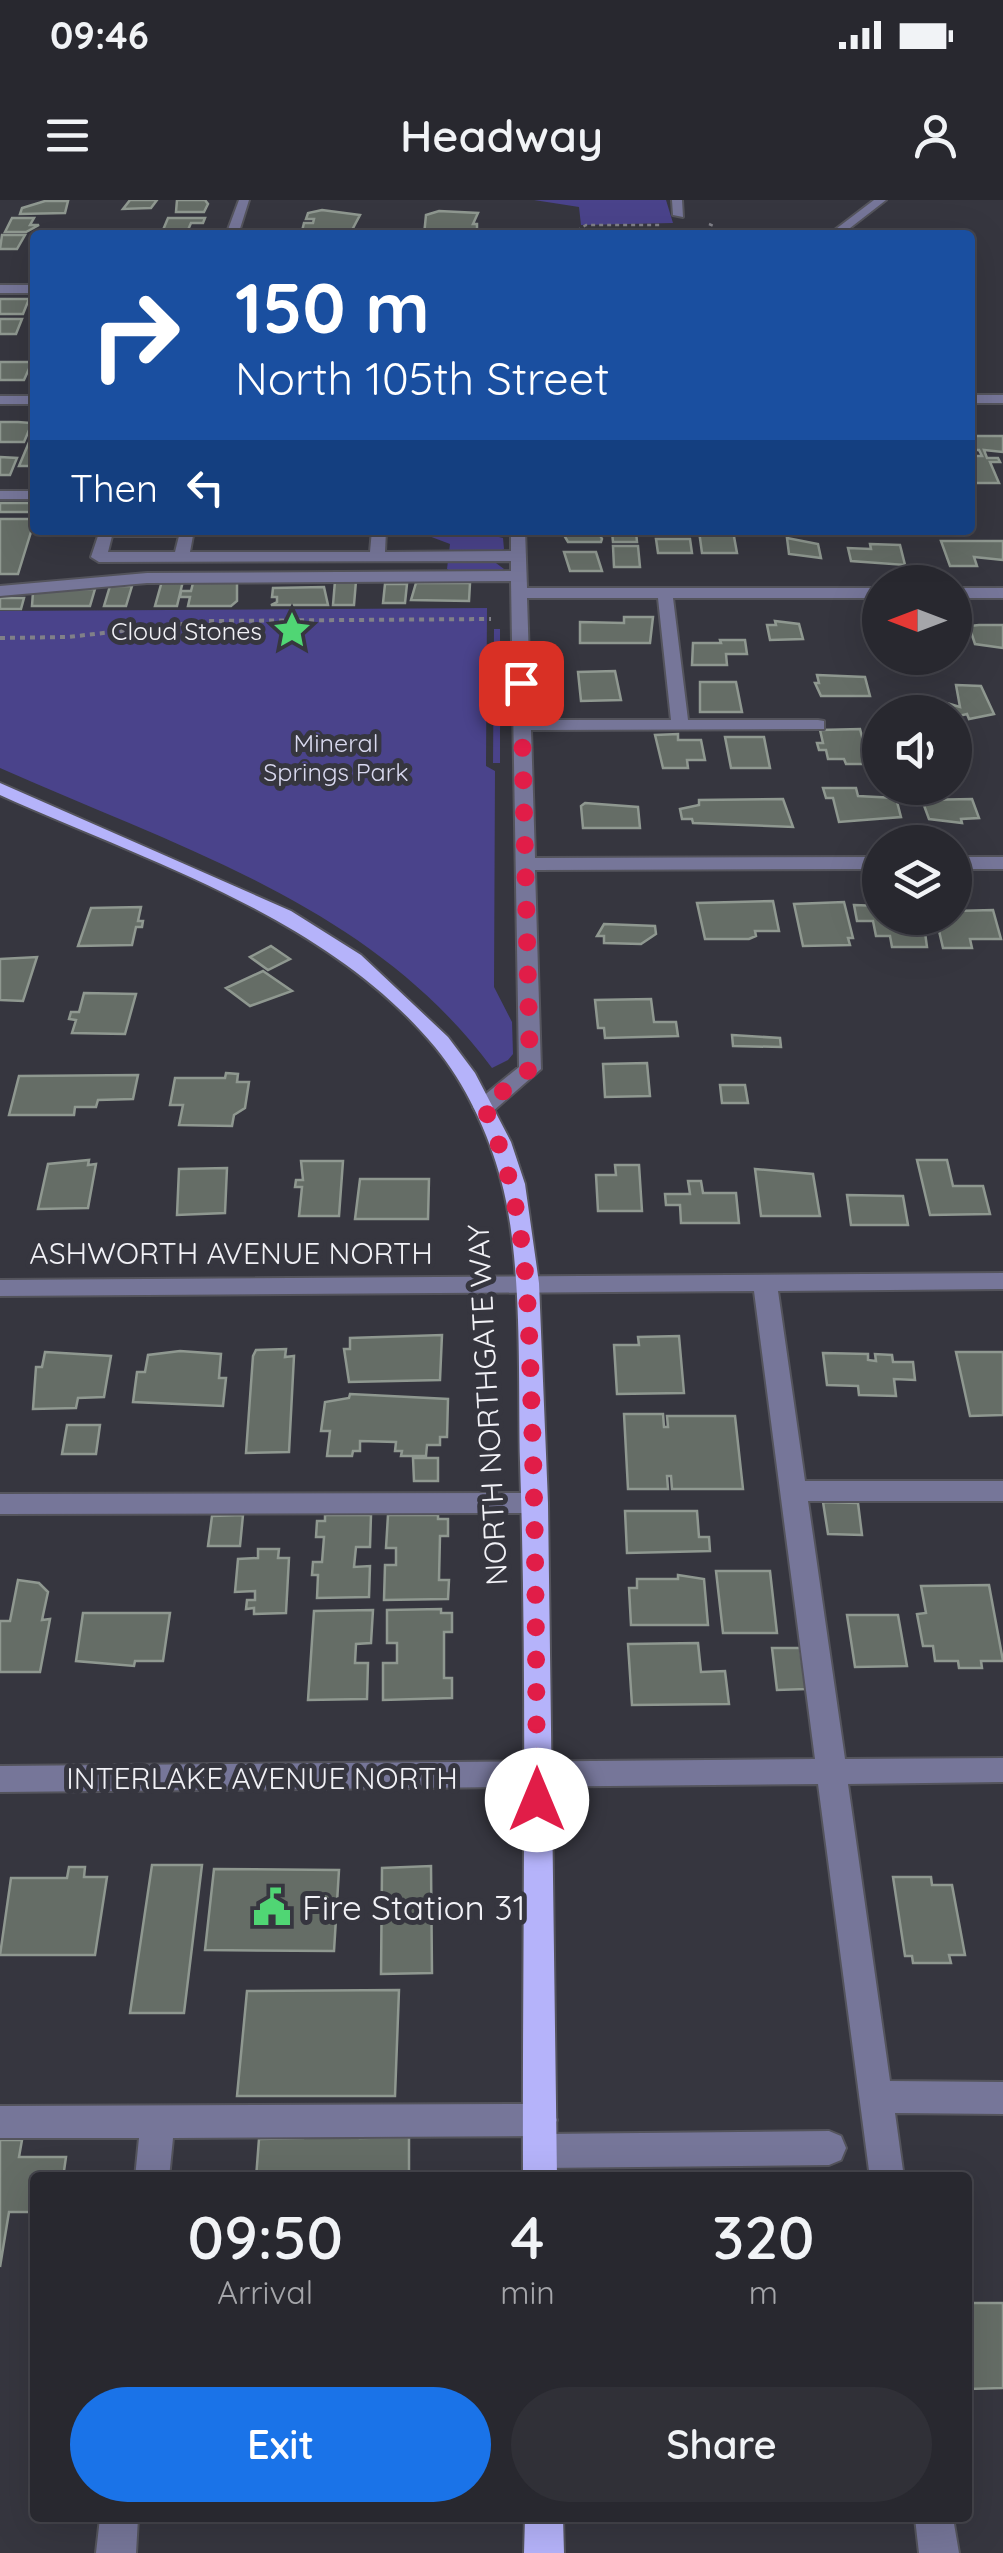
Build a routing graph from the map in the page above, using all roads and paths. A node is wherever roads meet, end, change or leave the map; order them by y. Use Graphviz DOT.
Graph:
graph roads {
  1 [pos="244,200"];
  2 [pos="676,200"];
  3 [pos="881,200"];
  4 [pos="679,216"];
  5 [pos="709,224"];
  6 [pos="667,226"];
  7 [pos="716,227"];
  8 [pos="234,230"];
  9 [pos="578,230"];
  10 [pos="841,230"];
  11 [pos="0,289"];
  12 [pos="30,289"];
  13 [pos="975,399"];
  14 [pos="1003,399"];
  15 [pos="0,400"];
  16 [pos="30,400"];
  17 [pos="0,495"];
  18 [pos="30,495"];
  19 [pos="105,535"];
  20 [pos="187,535"];
  21 [pos="378,535"];
  22 [pos="518,535"];
  23 [pos="519,556"];
  24 [pos="181,557"];
  25 [pos="376,557"];
  26 [pos="519,585"];
  27 [pos="0,591"];
  28 [pos="665,593"];
  29 [pos="862,593"];
  30 [pos="972,593"];
  31 [pos="1003,593"];
  32 [pos="491,619"];
  33 [pos="0,638"];
  34 [pos="522,726"];
  35 [pos="680,726"];
  36 [pos="818,726"];
  37 [pos="0,788"];
  38 [pos="1003,862"];
  39 [pos="862,863"];
  40 [pos="972,863"];
  41 [pos="523,864"];
  42 [pos="484,1107"];
  43 [pos="1003,1281"];
  44 [pos="766,1283"];
  45 [pos="527,1284"];
  46 [pos="0,1288"];
  47 [pos="796,1491"];
  48 [pos="1003,1491"];
  49 [pos="535,1503"];
  50 [pos="0,1504"];
  51 [pos="1003,1770"];
  52 [pos="836,1771"];
  53 [pos="537,1776"];
  54 [pos="0,1779"];
  55 [pos="876,2098"];
  56 [pos="1003,2098"];
  57 [pos="0,2122"];
  58 [pos="158,2122"];
  59 [pos="829,2148"];
  60 [pos="540,2150"];
  61 [pos="153,2172"];
  62 [pos="887,2172"];
  63 [pos="119,2522"];
  64 [pos="544,2522"];
  65 [pos="935,2522"];
  66 [pos="116,2553"];
  67 [pos="544,2553"];
  68 [pos="939,2553"];
  1 -- 8 [label="street"];
  2 -- 4 [label="street"];
  3 -- 10 [label="street"];
  5 -- 7 [label="path"];
  6 -- 9 [label="path"];
  11 -- 12 [label="street"];
  13 -- 14 [label="street"];
  15 -- 16 [label="street"];
  17 -- 18 [label="street"];
  19 -- 24 [label="street"];
  20 -- 24 [label="street"];
  21 -- 25 [label="street"];
  22 -- 23 [label="street"];
  23 -- 25 [label="street"];
  23 -- 26 [label="street"];
  24 -- 25 [label="street"];
  26 -- 27 [label="street"];
  26 -- 28 [label="street"];
  26 -- 34 [label="street"];
  28 -- 29 [label="street"];
  28 -- 35 [label="street"];
  30 -- 31 [label="street"];
  32 -- 33 [label="path"];
  34 -- 35 [label="street"];
  34 -- 41 [label="street"];
  35 -- 36 [label="street"];
  37 -- 42 [label="main road, NORTH NORTHGATE WAY"];
  38 -- 40 [label="street"];
  39 -- 41 [label="street"];
  41 -- 42 [label="street"];
  42 -- 45 [label="main road, NORTH NORTHGATE WAY"];
  43 -- 44 [label="street, ASHWORTH AVENUE NORTH"];
  44 -- 45 [label="street, ASHWORTH AVENUE NORTH"];
  44 -- 47 [label="street"];
  45 -- 46 [label="street, ASHWORTH AVENUE NORTH"];
  45 -- 49 [label="main road, NORTH NORTHGATE WAY"];
  47 -- 48 [label="street"];
  47 -- 52 [label="street"];
  49 -- 50 [label="street"];
  49 -- 53 [label="main road, NORTH NORTHGATE WAY"];
  51 -- 52 [label="street, INTERLAKE AVENUE NORTH"];
  52 -- 53 [label="street, INTERLAKE AVENUE NORTH"];
  52 -- 55 [label="street"];
  53 -- 54 [label="street, INTERLAKE AVENUE NORTH"];
  53 -- 60 [label="main road, NORTH NORTHGATE WAY"];
  55 -- 56 [label="street"];
  55 -- 62 [label="street"];
  57 -- 58 [label="street"];
  58 -- 60 [label="street"];
  58 -- 61 [label="street"];
  59 -- 60 [label="street"];
  63 -- 66 [label="street"];
  64 -- 67 [label="main road"];
  65 -- 68 [label="street"];
}
